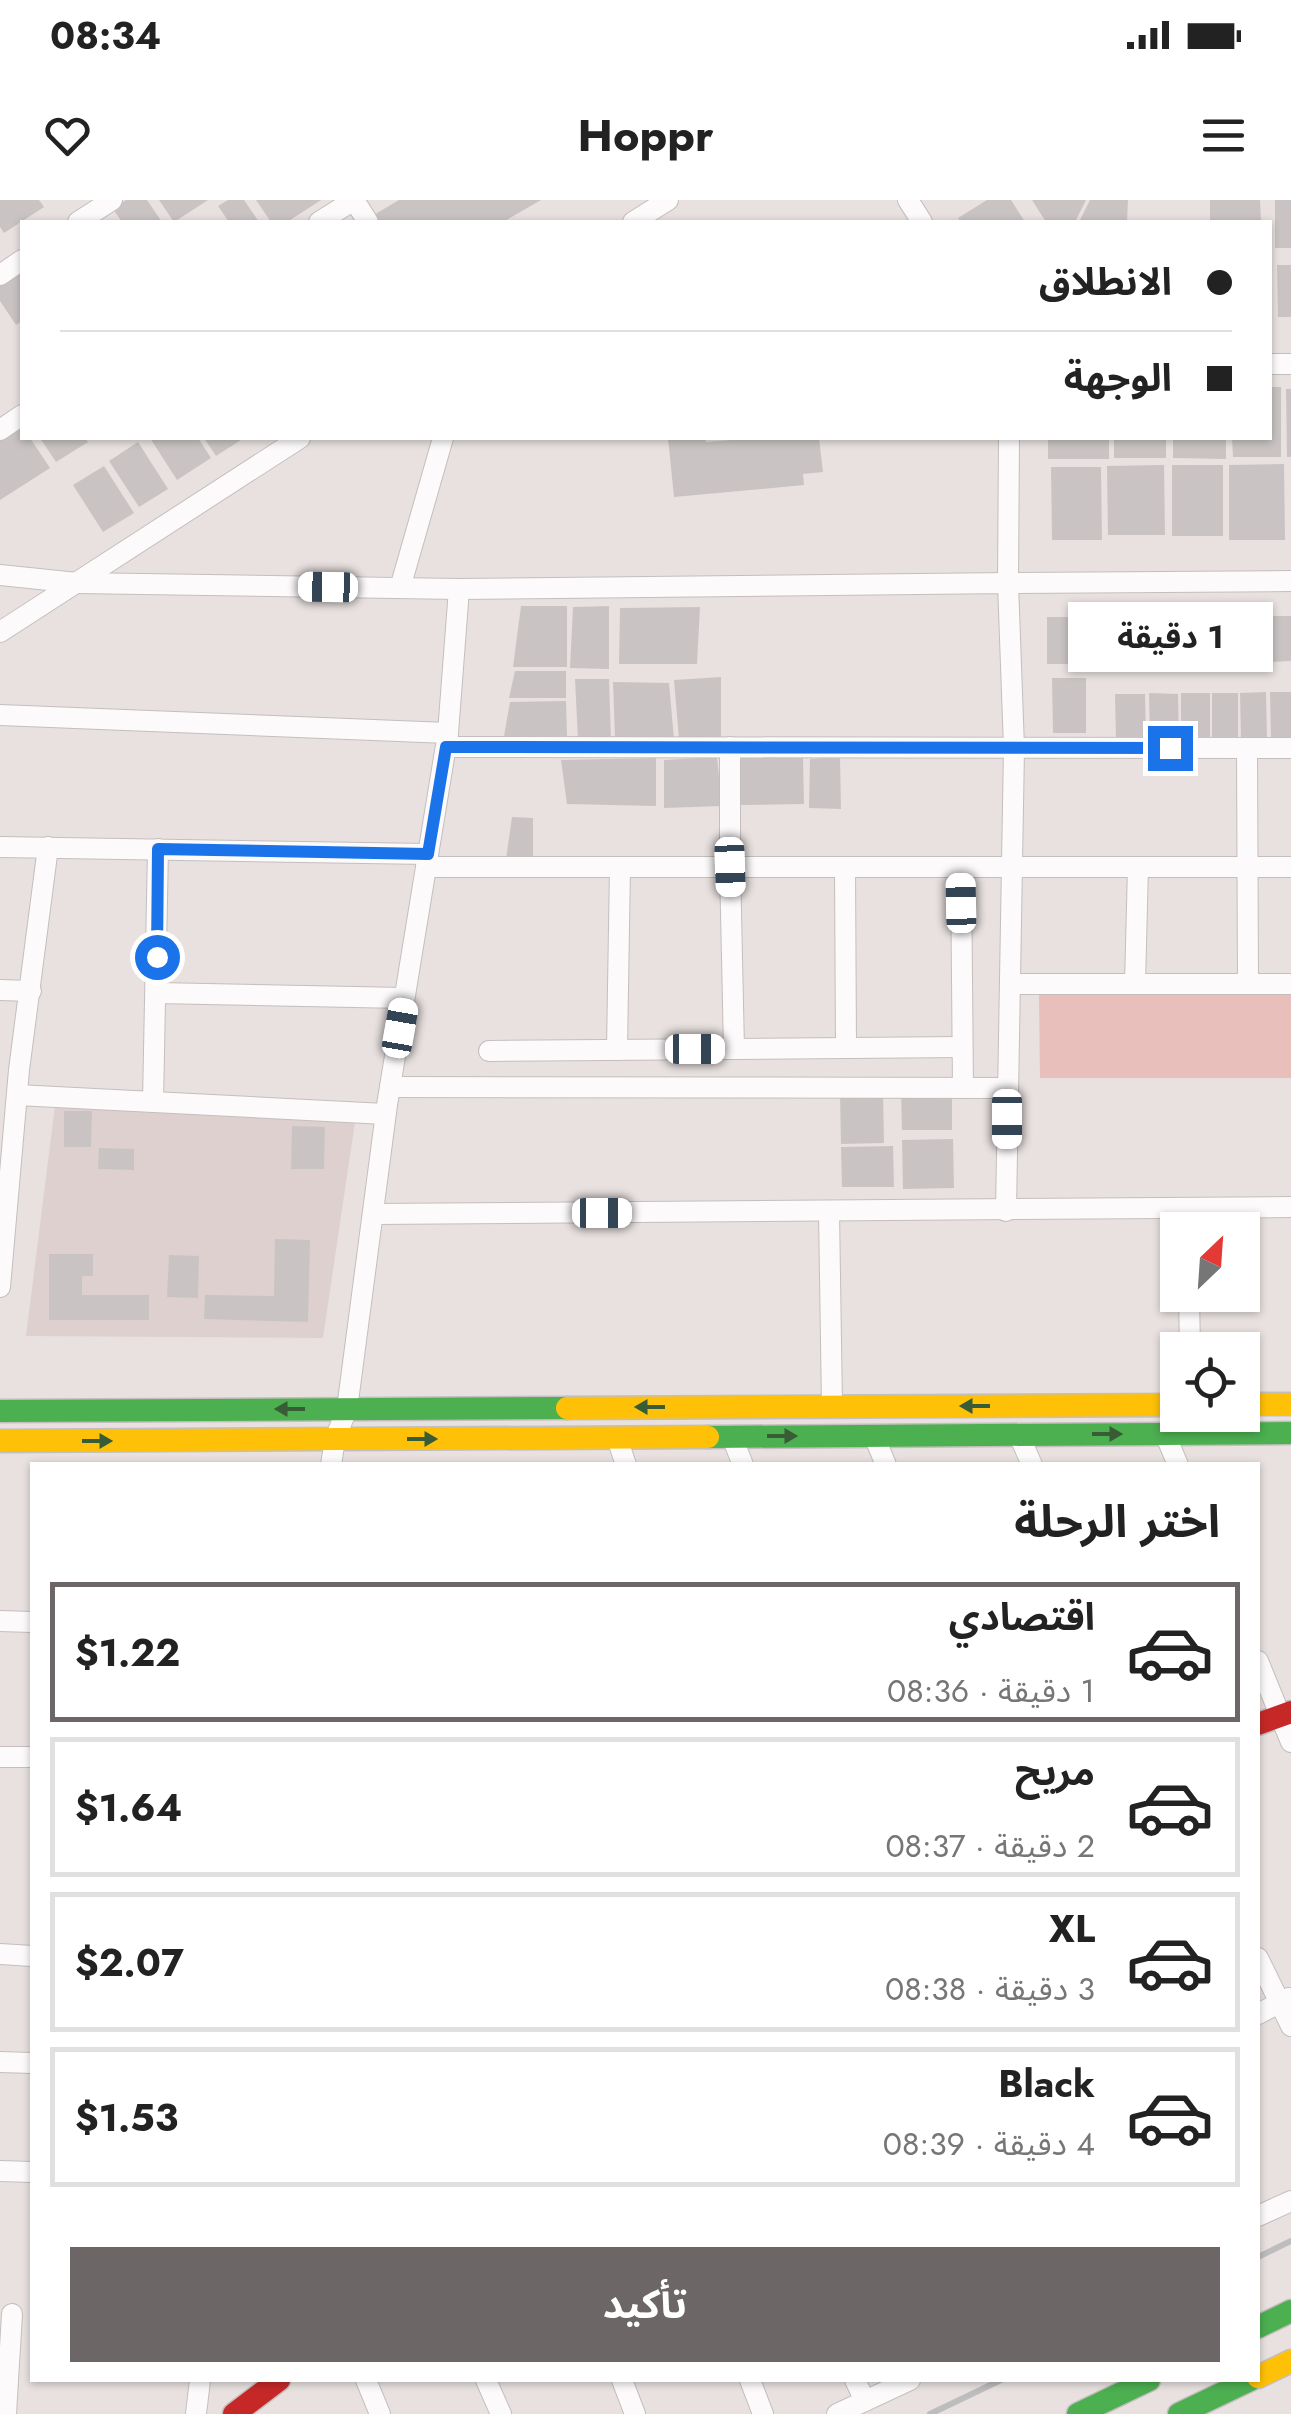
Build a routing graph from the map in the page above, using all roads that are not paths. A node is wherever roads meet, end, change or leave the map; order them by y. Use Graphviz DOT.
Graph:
graph roads {
  1 [pos="112,200"];
  2 [pos="668,200"];
  3 [pos="81,220"];
  4 [pos="322,220"];
  5 [pos="367,220"];
  6 [pos="636,220"];
  7 [pos="297,440"];
  8 [pos="442,440"];
  9 [pos="1009,440"];
  10 [pos="0,575"];
  11 [pos="1291,581"];
  12 [pos="77,583"];
  13 [pos="1008,583"];
  14 [pos="400,588"];
  15 [pos="459,589"];
  16 [pos="0,632"];
  17 [pos="0,715"];
  18 [pos="447,740"];
  19 [pos="730,748"];
  20 [pos="1014,748"];
  21 [pos="1247,748"];
  22 [pos="1291,748"];
  23 [pos="0,846"];
  24 [pos="48,847"];
  25 [pos="158,849"];
  26 [pos="427,860"];
  27 [pos="620,867"];
  28 [pos="730,867"];
  29 [pos="1010,867"];
  30 [pos="1138,867"];
  31 [pos="1248,867"];
  32 [pos="1291,867"];
  33 [pos="845,868"];
  34 [pos="961,868"];
  35 [pos="1010,984"];
  36 [pos="1135,984"];
  37 [pos="1248,984"];
  38 [pos="1291,984"];
  39 [pos="0,990"];
  40 [pos="31,991"];
  41 [pos="156,993"];
  42 [pos="404,998"];
  43 [pos="962,1047"];
  44 [pos="846,1048"];
  45 [pos="734,1049"];
  46 [pos="616,1050"];
  47 [pos="489,1051"];
  48 [pos="10,1070"];
  49 [pos="390,1088"];
  50 [pos="963,1088"];
  51 [pos="1007,1088"];
  52 [pos="17,1095"];
  53 [pos="153,1102"];
  54 [pos="385,1114"];
  55 [pos="1291,1207"];
  56 [pos="1187,1208"];
  57 [pos="1006,1210"];
  58 [pos="3,1212"];
  59 [pos="829,1212"];
  60 [pos="1187,1212"];
  61 [pos="374,1214"];
  62 [pos="0,1287"];
  63 [pos="1260,1404"];
  64 [pos="1291,1404"];
  65 [pos="1160,1405"];
  66 [pos="832,1406"];
  67 [pos="347,1409"];
  68 [pos="0,1411"];
  69 [pos="1165,1434"];
  70 [pos="1019,1435"];
  71 [pos="874,1436"];
  72 [pos="732,1437"];
  73 [pos="617,1438"];
  74 [pos="334,1439"];
  75 [pos="1289,1439"];
  76 [pos="0,1442"];
  77 [pos="331,1462"];
  78 [pos="625,1462"];
  79 [pos="742,1462"];
  80 [pos="885,1462"];
  81 [pos="1031,1462"];
  82 [pos="1177,1462"];
  83 [pos="0,1621"];
  84 [pos="30,1622"];
  85 [pos="1260,1665"];
  86 [pos="1286,1714"];
  87 [pos="1260,1723"];
  88 [pos="1291,1742"];
  89 [pos="0,1757"];
  90 [pos="30,1757"];
  91 [pos="0,1954"];
  92 [pos="30,1956"];
  93 [pos="1260,1961"];
  94 [pos="1285,2000"];
  95 [pos="1260,2013"];
  96 [pos="1291,2026"];
  97 [pos="0,2062"];
  98 [pos="30,2064"];
  99 [pos="0,2170"];
  100 [pos="30,2172"];
  101 [pos="1291,2200"];
  102 [pos="1260,2215"];
  103 [pos="1291,2311"];
  104 [pos="15,2314"];
  105 [pos="1260,2327"];
  106 [pos="1291,2360"];
  107 [pos="1260,2375"];
  108 [pos="200,2382"];
  109 [pos="276,2382"];
  110 [pos="367,2382"];
  111 [pos="487,2382"];
  112 [pos="623,2382"];
  113 [pos="751,2382"];
  114 [pos="856,2382"];
  115 [pos="906,2382"];
  116 [pos="1144,2382"];
  117 [pos="1246,2382"];
  118 [pos="865,2401"];
  119 [pos="239,2412"];
  120 [pos="6,2414"];
  121 [pos="196,2414"];
  122 [pos="380,2414"];
  123 [pos="501,2414"];
  124 [pos="635,2414"];
  125 [pos="763,2414"];
  126 [pos="837,2414"];
  127 [pos="1078,2414"];
  128 [pos="1179,2414"];
  1 -- 3 [label="street"];
  2 -- 6 [label="street"];
  4 -- 5 [label="street"];
  7 -- 12 [label="street"];
  8 -- 14 [label="street"];
  9 -- 13 [label="street"];
  10 -- 12 [label="street"];
  11 -- 13 [label="street"];
  12 -- 14 [label="street"];
  12 -- 16 [label="street"];
  13 -- 15 [label="street"];
  13 -- 20 [label="street"];
  14 -- 15 [label="street"];
  15 -- 18 [label="street"];
  17 -- 18 [label="street"];
  18 -- 19 [label="street"];
  18 -- 26 [label="street"];
  19 -- 20 [label="street"];
  19 -- 28 [label="street"];
  20 -- 21 [label="street"];
  20 -- 29 [label="street"];
  21 -- 22 [label="street"];
  21 -- 31 [label="street"];
  23 -- 24 [label="street"];
  24 -- 25 [label="street"];
  24 -- 40 [label="street"];
  25 -- 26 [label="street"];
  25 -- 41 [label="street"];
  26 -- 27 [label="street"];
  26 -- 42 [label="street"];
  27 -- 28 [label="street"];
  27 -- 46 [label="street"];
  28 -- 33 [label="street"];
  28 -- 45 [label="street"];
  29 -- 30 [label="street"];
  29 -- 34 [label="street"];
  29 -- 35 [label="street"];
  30 -- 31 [label="street"];
  30 -- 36 [label="street"];
  31 -- 32 [label="street"];
  31 -- 37 [label="street"];
  33 -- 34 [label="street"];
  33 -- 44 [label="street"];
  34 -- 43 [label="street"];
  35 -- 36 [label="street"];
  35 -- 51 [label="street"];
  36 -- 37 [label="street"];
  37 -- 38 [label="street"];
  39 -- 40 [label="street"];
  40 -- 48 [label="street"];
  41 -- 42 [label="street"];
  41 -- 53 [label="street"];
  42 -- 49 [label="street"];
  43 -- 44 [label="street"];
  43 -- 50 [label="street"];
  44 -- 45 [label="street"];
  45 -- 46 [label="street"];
  46 -- 47 [label="street"];
  48 -- 52 [label="street"];
  49 -- 50 [label="street"];
  49 -- 54 [label="street"];
  50 -- 51 [label="street"];
  51 -- 57 [label="street"];
  52 -- 53 [label="street"];
  52 -- 58 [label="street"];
  53 -- 54 [label="street"];
  54 -- 61 [label="street"];
  55 -- 56 [label="street"];
  56 -- 57 [label="street"];
  56 -- 60 [label="street"];
  57 -- 59 [label="street"];
  58 -- 62 [label="street"];
  59 -- 61 [label="street"];
  59 -- 66 [label="street"];
  61 -- 67 [label="street"];
  63 -- 64 [label="main road"];
  65 -- 66 [label="main road, one-way"];
  66 -- 67 [label="main road, one-way"];
  67 -- 68 [label="main road, one-way"];
  67 -- 74 [label="street"];
  70 -- 69 [label="main road, one-way"];
  69 -- 75 [label="main road"];
  69 -- 82 [label="street"];
  70 -- 71 [label="main road"];
  70 -- 81 [label="street"];
  72 -- 71 [label="main road, one-way"];
  71 -- 80 [label="street"];
  72 -- 73 [label="main road"];
  72 -- 79 [label="street"];
  74 -- 73 [label="main road, one-way"];
  73 -- 78 [label="street"];
  76 -- 74 [label="main road, one-way"];
  74 -- 77 [label="street"];
  83 -- 84 [label="street"];
  85 -- 86 [label="street"];
  86 -- 87 [label="main road"];
  86 -- 88 [label="street"];
  89 -- 90 [label="street"];
  91 -- 92 [label="street"];
  93 -- 94 [label="street"];
  94 -- 95 [label="street"];
  94 -- 96 [label="street"];
  97 -- 98 [label="street"];
  99 -- 100 [label="street"];
  101 -- 102 [label="street"];
  103 -- 105 [label="main road"];
  104 -- 120 [label="street"];
  106 -- 107 [label="main road"];
  108 -- 121 [label="street"];
  109 -- 119 [label="main road"];
  110 -- 122 [label="street"];
  111 -- 123 [label="street"];
  112 -- 124 [label="street"];
  113 -- 125 [label="street"];
  114 -- 118 [label="street"];
  115 -- 118 [label="street"];
  116 -- 127 [label="main road"];
  117 -- 128 [label="main road"];
  118 -- 126 [label="street"];
}
